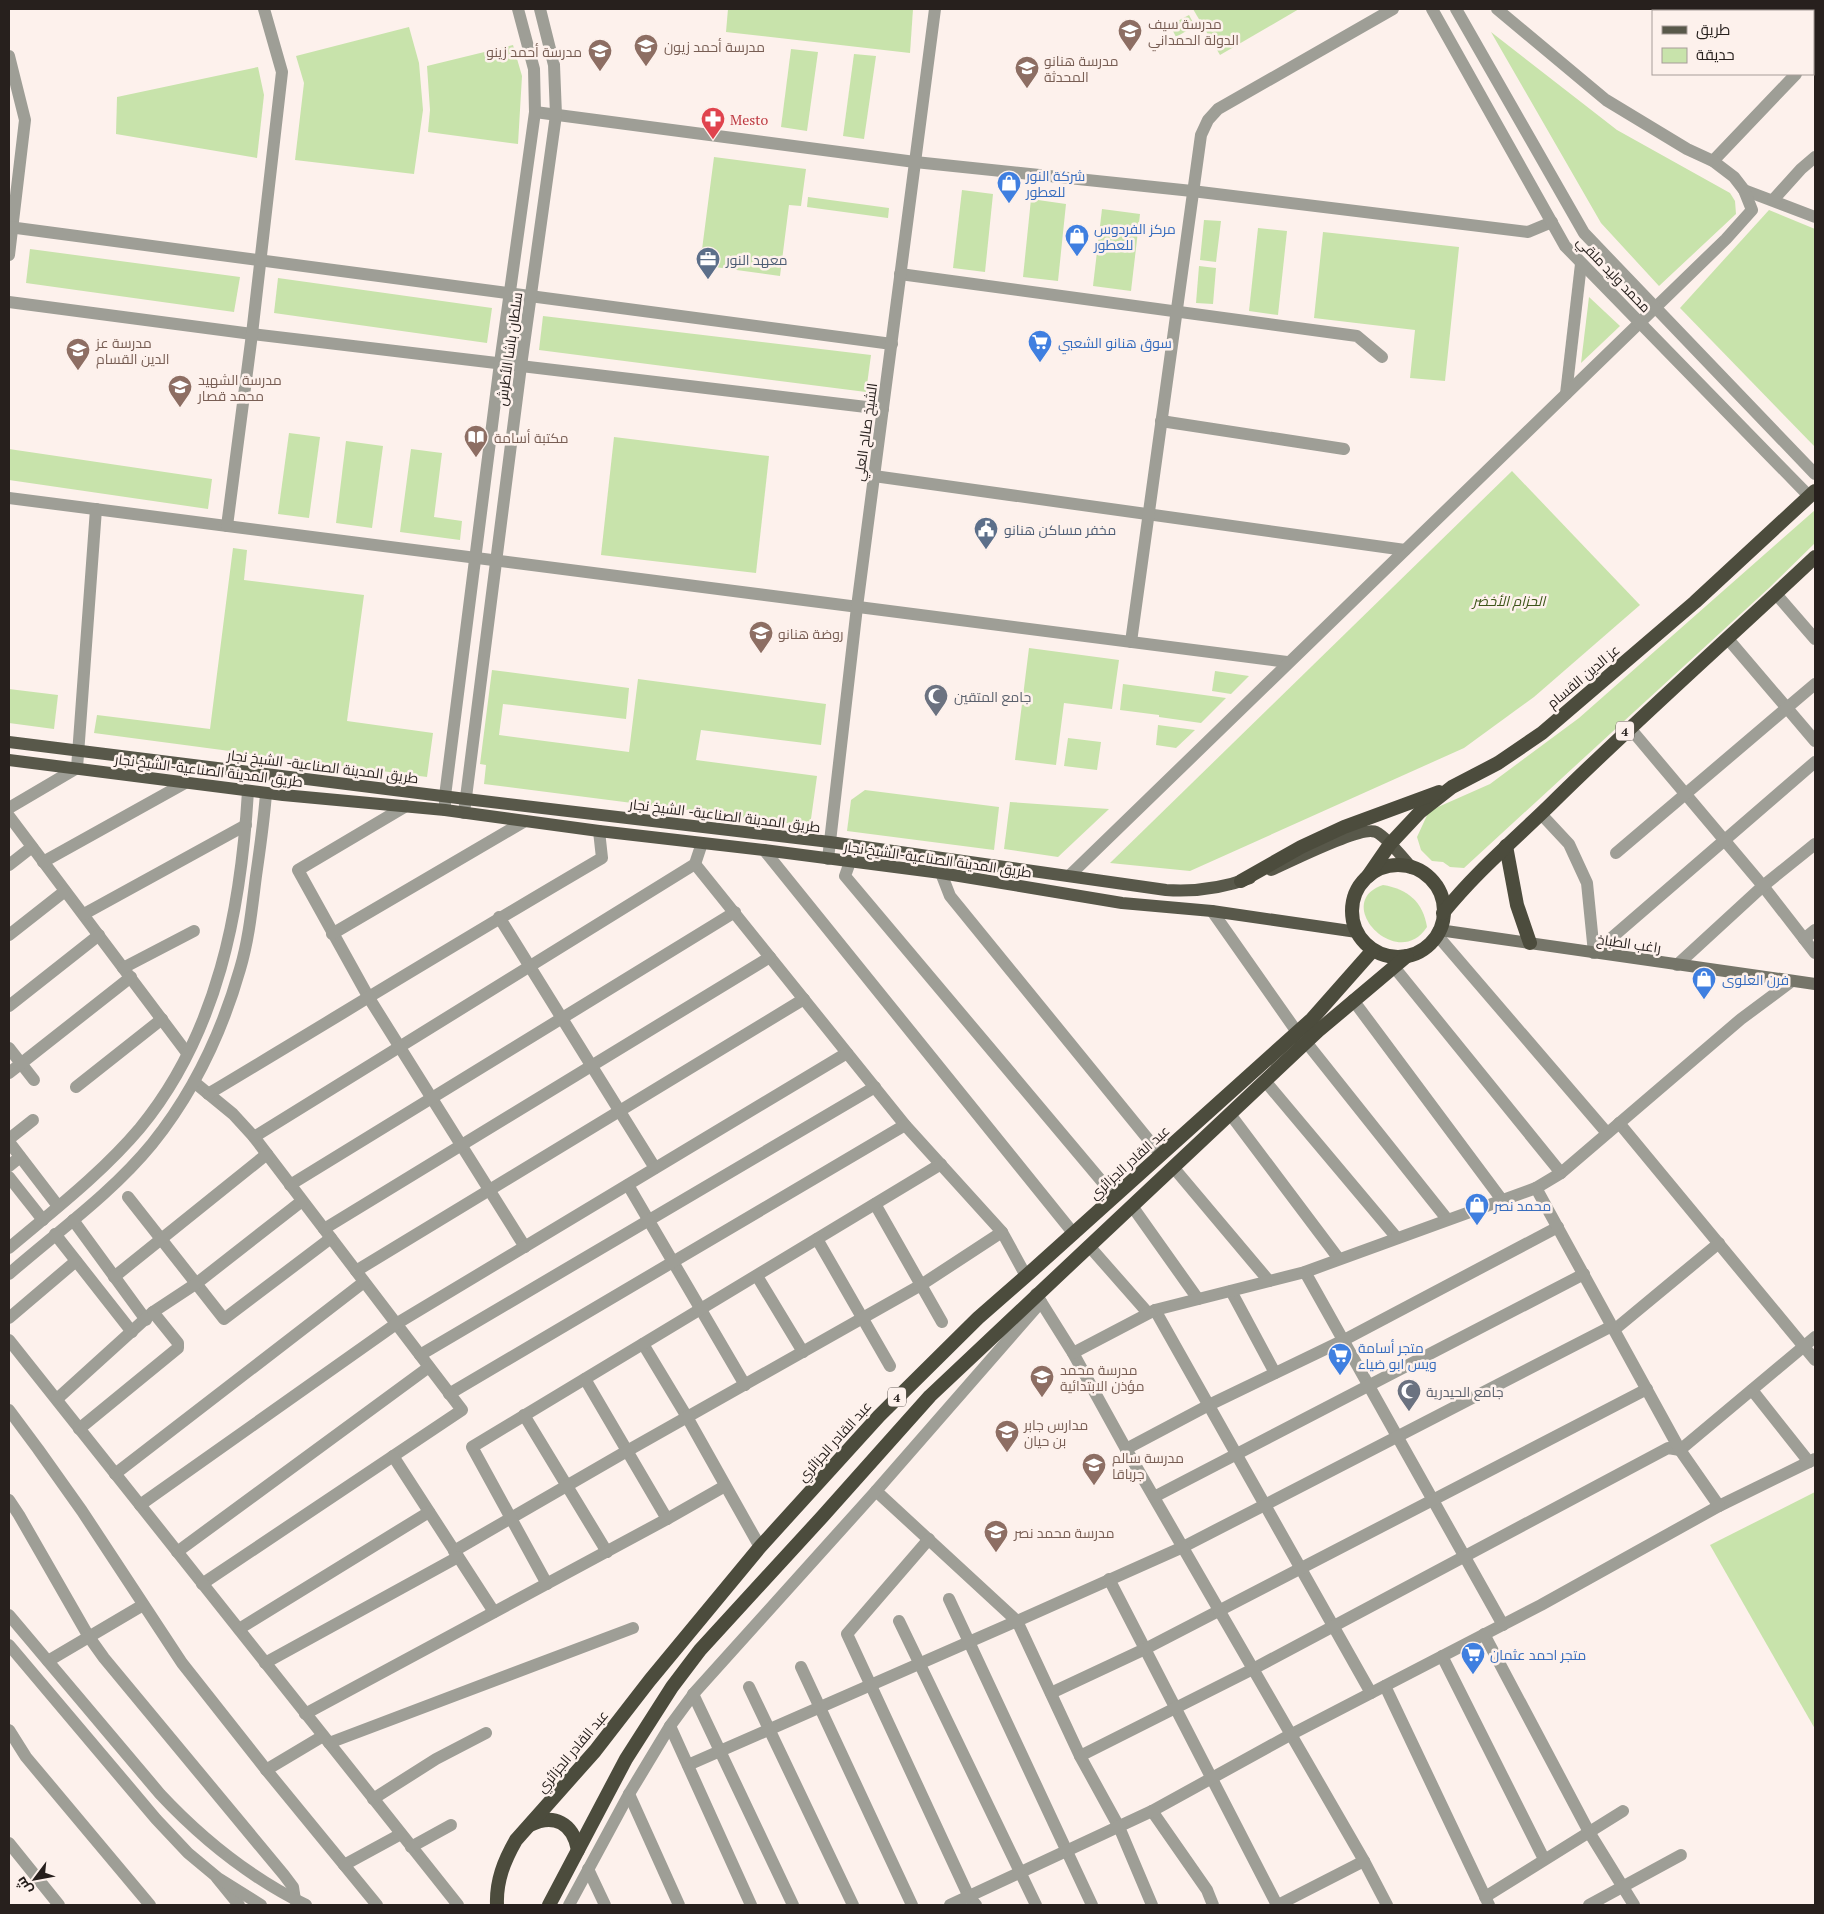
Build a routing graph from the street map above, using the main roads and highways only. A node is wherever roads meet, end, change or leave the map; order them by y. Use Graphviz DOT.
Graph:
graph roads {
  1 [pos="1812,493"];
  2 [pos="1815,557"];
  3 [pos="9,742"];
  4 [pos="9,760"];
  5 [pos="1452,787"];
  6 [pos="1390,844"];
  7 [pos="1506,846"];
  8 [pos="1412,868"];
  9 [pos="1368,876"];
  10 [pos="1241,881"];
  11 [pos="1443,913"];
  12 [pos="1357,932"];
  13 [pos="1438,932"];
  14 [pos="1530,943"];
  15 [pos="1373,950"];
  16 [pos="1407,956"];
  17 [pos="1815,984"];
  18 [pos="1302,1037"];
  19 [pos="529,1825"];
  20 [pos="578,1850"];
  21 [pos="498,1902"];
  22 [pos="550,1905"];
  1 -- 5 [label="highway, عز الدين القسام"];
  2 -- 7 [label="highway, 4"];
  3 -- 10 [label="main road, طريق المدينة الصناعية- الشيخ نجار"];
  4 -- 12 [label="main road, طريق المدينة الصناعية-الشيخ نجار"];
  5 -- 6 [label="highway, عز الدين القسام"];
  5 -- 10 [label="highway"];
  6 -- 8 [label="main road, طريق المدينة الصناعية- الشيخ نجار"];
  6 -- 9 [label="highway, عز الدين القسام"];
  6 -- 10 [label="main road, طريق المدينة الصناعية- الشيخ نجار"];
  7 -- 11 [label="highway, 4"];
  7 -- 14 [label="highway"];
  8 -- 9 [label="highway"];
  8 -- 11 [label="highway"];
  9 -- 12 [label="highway"];
  11 -- 13 [label="highway"];
  12 -- 15 [label="highway"];
  13 -- 14 [label="main road, راغب الطباخ"];
  13 -- 16 [label="highway"];
  14 -- 17 [label="main road, راغب الطباخ"];
  15 -- 16 [label="highway"];
  15 -- 18 [label="highway, عبد القادر الجزائري / 4"];
  16 -- 18 [label="highway, عبد القادر الجزائري / 4"];
  18 -- 19 [label="highway, عبد القادر الجزائري / 4"];
  18 -- 20 [label="highway, عبد القادر الجزائري / 4"];
  19 -- 20 [label="highway"];
  19 -- 21 [label="highway, عبد القادر الجزائري / 4"];
  20 -- 22 [label="highway, عبد القادر الجزائري / 4"];
}
